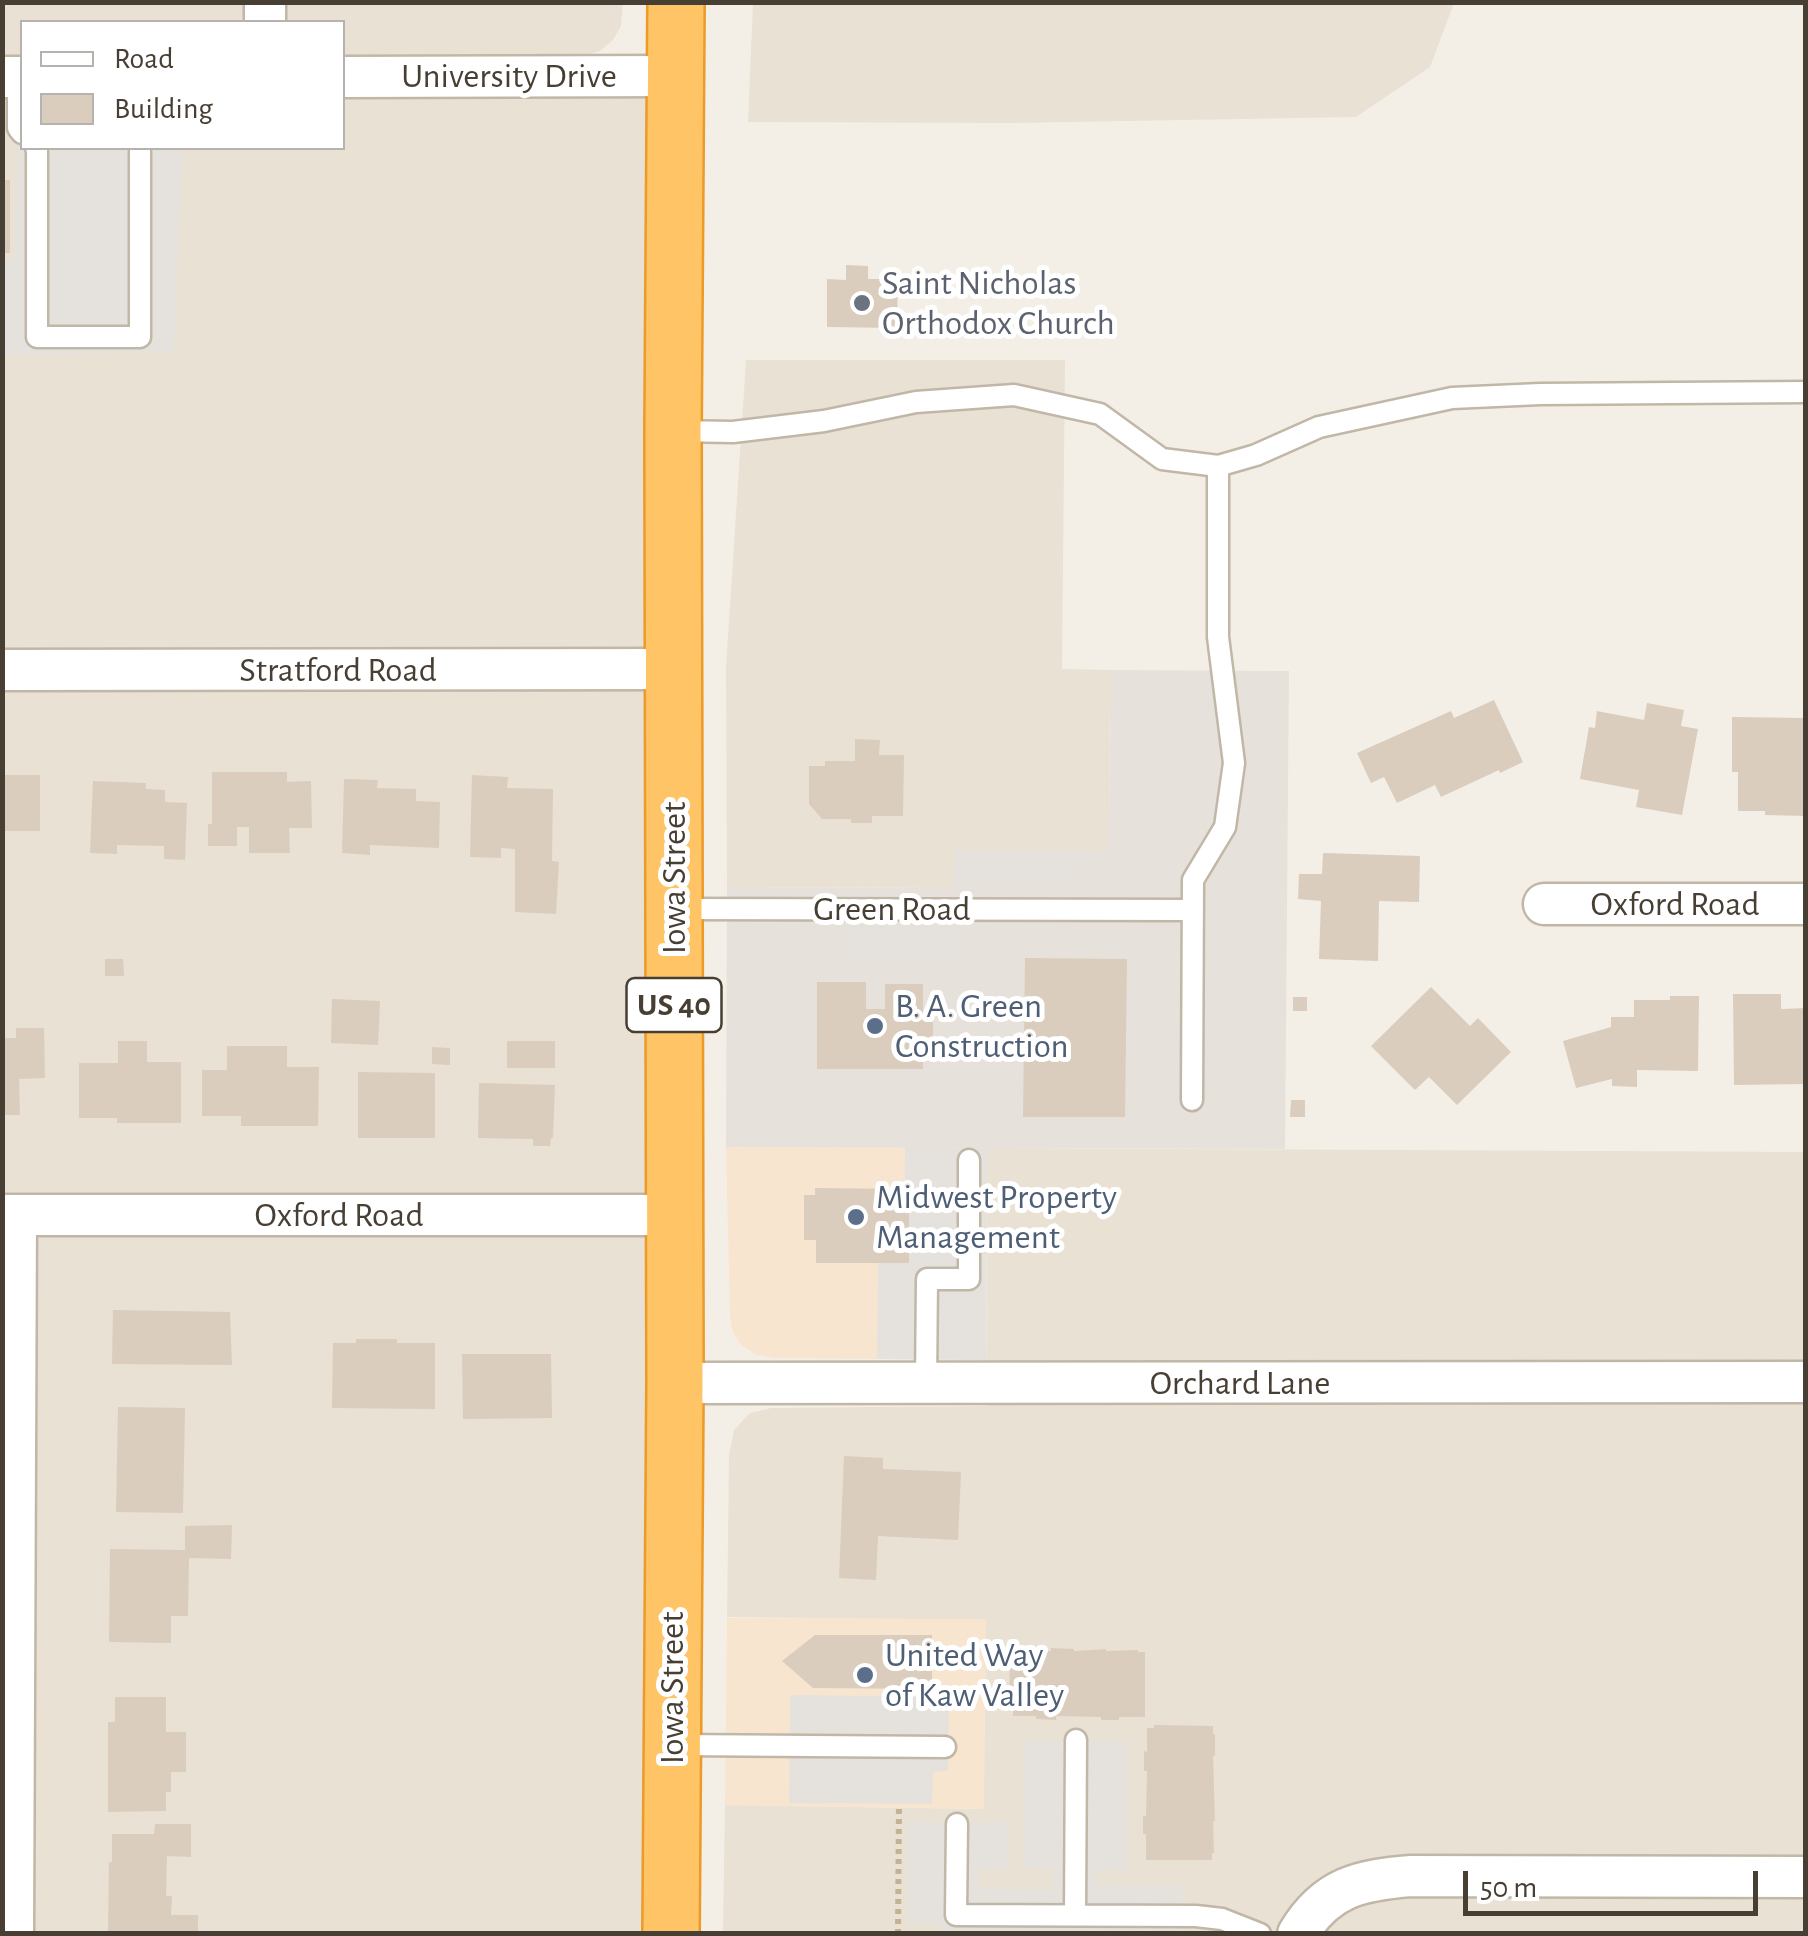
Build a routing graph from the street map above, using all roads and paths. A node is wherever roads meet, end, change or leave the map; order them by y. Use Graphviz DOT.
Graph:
graph roads {
  1 [pos="676,2"];
  2 [pos="676,76"];
  3 [pos="345,77"];
  4 [pos="14,78"];
  5 [pos="20,130"];
  6 [pos="38,150"];
  7 [pos="140,150"];
  8 [pos="1806,392"];
  9 [pos="673,431"];
  10 [pos="1218,466"];
  11 [pos="2,670"];
  12 [pos="674,670"];
  13 [pos="1544,904"];
  14 [pos="1806,904"];
  15 [pos="674,909"];
  16 [pos="1193,910"];
  17 [pos="1192,1100"];
  18 [pos="969,1160"];
  19 [pos="10,1215"];
  20 [pos="675,1215"];
  21 [pos="1806,1382"];
  22 [pos="675,1383"];
  23 [pos="926,1383"];
  24 [pos="1076,1740"];
  25 [pos="672,1745"];
  26 [pos="945,1747"];
  27 [pos="899,1804"];
  28 [pos="956,1824"];
  29 [pos="1806,1877"];
  30 [pos="1075,1916"];
  31 [pos="13,1934"];
  32 [pos="670,1934"];
  33 [pos="898,1934"];
  34 [pos="1260,1934"];
  35 [pos="1298,1934"];
  1 -- 2 [label="highway, Iowa Street / US 40"];
  2 -- 3 [label="street, University Drive"];
  2 -- 9 [label="highway, Iowa Street / US 40"];
  4 -- 5 [label="lane"];
  6 -- 7 [label="lane"];
  8 -- 10 [label="lane"];
  9 -- 10 [label="lane"];
  9 -- 12 [label="highway, Iowa Street / US 40"];
  10 -- 16 [label="lane"];
  11 -- 12 [label="street, Stratford Road"];
  12 -- 15 [label="highway, Iowa Street / US 40"];
  13 -- 14 [label="street, Oxford Road"];
  15 -- 16 [label="lane, Green Road"];
  15 -- 20 [label="highway, Iowa Street / US 40"];
  16 -- 17 [label="lane"];
  18 -- 23 [label="lane"];
  19 -- 20 [label="street, Oxford Road"];
  19 -- 31 [label="street"];
  20 -- 22 [label="highway, Iowa Street / US 40"];
  21 -- 23 [label="street, Orchard Lane"];
  22 -- 23 [label="street, Orchard Lane"];
  22 -- 25 [label="highway, Iowa Street / US 40"];
  24 -- 30 [label="lane"];
  25 -- 26 [label="lane"];
  25 -- 32 [label="highway, Iowa Street / US 40"];
  27 -- 33 [label="path"];
  28 -- 30 [label="lane"];
  29 -- 35 [label="street"];
  30 -- 34 [label="lane"];
}
